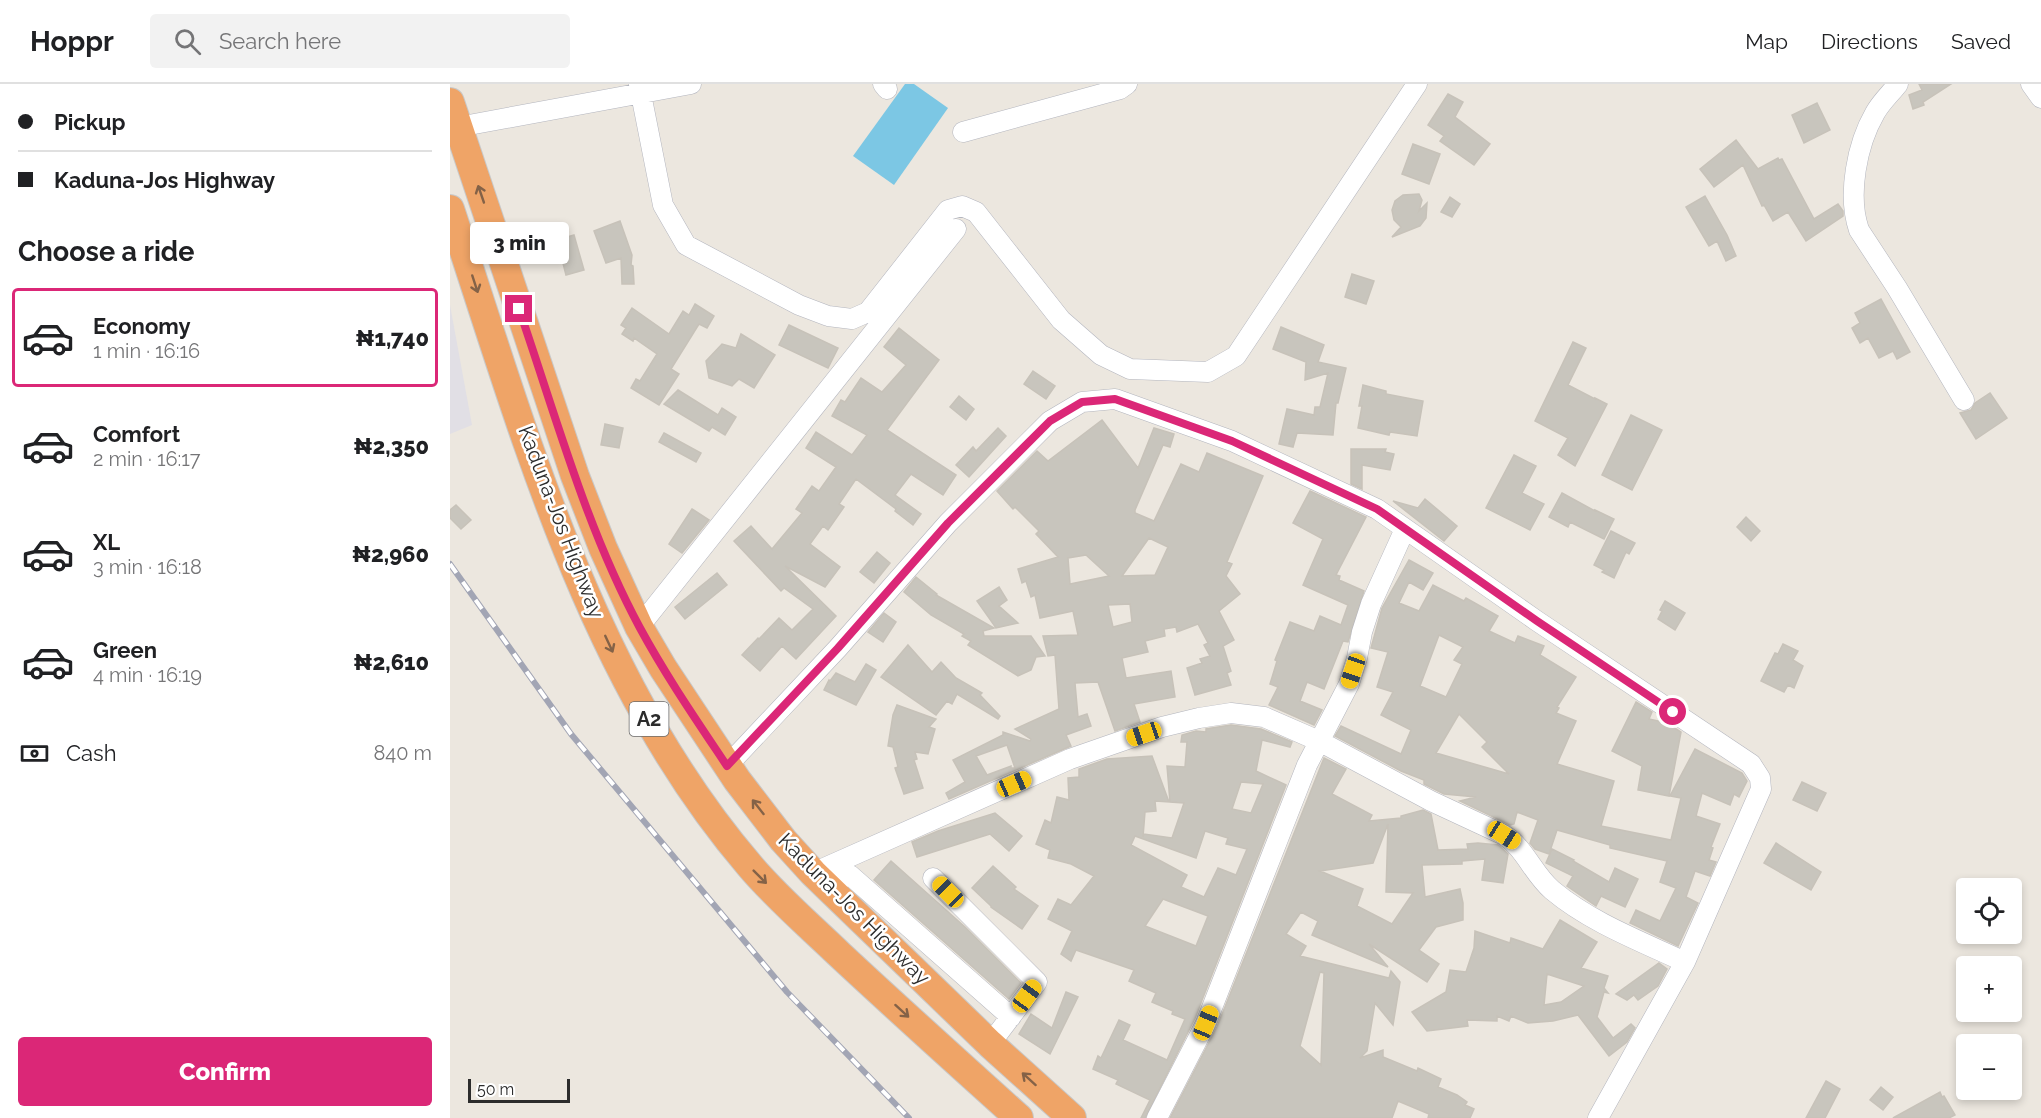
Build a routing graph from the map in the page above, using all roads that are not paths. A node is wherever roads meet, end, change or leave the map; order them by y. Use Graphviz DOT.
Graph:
graph roads {
  1 [pos="691,84"];
  2 [pos="1127,84"];
  3 [pos="1417,84"];
  4 [pos="1898,84"];
  5 [pos="2031,84"];
  6 [pos="640,89"];
  7 [pos="2041,99"];
  8 [pos="454,115"];
  9 [pos="963,132"];
  10 [pos="450,209"];
  11 [pos="956,229"];
  12 [pos="1964,399"];
  13 [pos="1405,529"];
  14 [pos="639,627"];
  15 [pos="1319,741"];
  16 [pos="727,766"];
  17 [pos="933,878"];
  18 [pos="822,883"];
  19 [pos="1685,962"];
  20 [pos="1011,1017"];
  21 [pos="990,1044"];
  22 [pos="1019,1118"];
  23 [pos="1072,1118"];
  24 [pos="1157,1118"];
  25 [pos="1598,1118"];
  1 -- 6 [label="street"];
  2 -- 9 [label="street"];
  3 -- 6 [label="street"];
  4 -- 12 [label="street"];
  5 -- 7 [label="street"];
  6 -- 8 [label="street"];
  14 -- 8 [label="highway, Kaduna-Jos Highway / A2, one-way"];
  10 -- 22 [label="highway, Kaduna-Jos Highway / A2, one-way"];
  11 -- 14 [label="street"];
  13 -- 15 [label="street"];
  13 -- 16 [label="street"];
  13 -- 19 [label="street"];
  14 -- 16 [label="highway, Kaduna-Jos Highway / A2"];
  15 -- 18 [label="street"];
  15 -- 19 [label="street"];
  15 -- 24 [label="street"];
  18 -- 16 [label="highway, Kaduna-Jos Highway / A2, one-way"];
  17 -- 20 [label="street"];
  18 -- 20 [label="street"];
  18 -- 21 [label="highway, Kaduna-Jos Highway / A2"];
  19 -- 25 [label="street"];
  20 -- 21 [label="street"];
  23 -- 21 [label="highway, Kaduna-Jos Highway / A2, one-way"];
}
